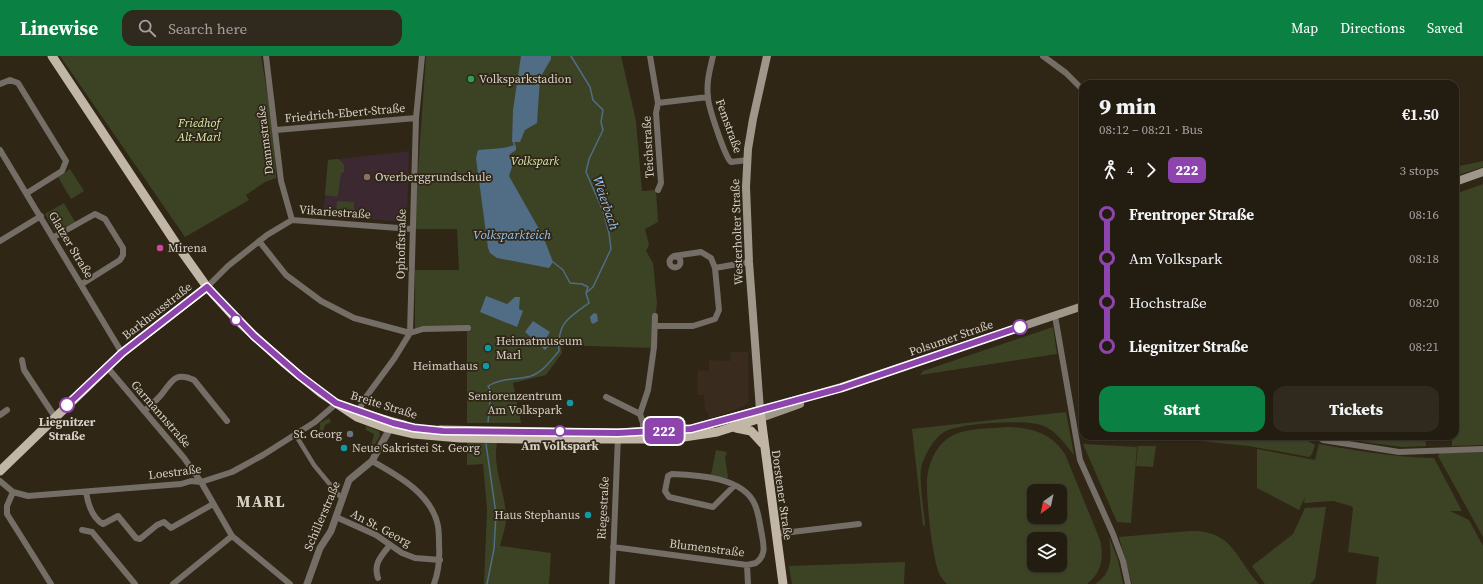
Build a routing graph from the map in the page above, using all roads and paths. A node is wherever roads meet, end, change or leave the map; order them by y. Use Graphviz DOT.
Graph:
graph roads {
  1 [pos="52,56"];
  2 [pos="266,56"];
  3 [pos="422,56"];
  4 [pos="650,56"];
  5 [pos="712,56"];
  6 [pos="768,56"];
  7 [pos="1043,56"];
  8 [pos="0,84"];
  9 [pos="1079,86"];
  10 [pos="708,98"];
  11 [pos="658,103"];
  12 [pos="416,118"];
  13 [pos="276,130"];
  14 [pos="0,150"];
  15 [pos="748,160"];
  16 [pos="1483,172"];
  17 [pos="1459,181"];
  18 [pos="658,190"];
  19 [pos="27,193"];
  20 [pos="41,216"];
  21 [pos="292,220"];
  22 [pos="412,229"];
  23 [pos="54,237"];
  24 [pos="0,241"];
  25 [pos="259,242"];
  26 [pos="674,256"];
  27 [pos="748,262"];
  28 [pos="715,268"];
  29 [pos="82,284"];
  30 [pos="207,287"];
  31 [pos="1079,307"];
  32 [pos="655,316"];
  33 [pos="1055,316"];
  34 [pos="656,326"];
  35 [pos="468,328"];
  36 [pos="410,332"];
  37 [pos="122,353"];
  38 [pos="22,360"];
  39 [pos="107,367"];
  40 [pos="606,397"];
  41 [pos="336,403"];
  42 [pos="7,410"];
  43 [pos="144,411"];
  44 [pos="358,414"];
  45 [pos="640,414"];
  46 [pos="760,414"];
  47 [pos="0,415"];
  48 [pos="55,417"];
  49 [pos="227,421"];
  50 [pos="392,426"];
  51 [pos="733,428"];
  52 [pos="296,434"];
  53 [pos="618,436"];
  54 [pos="642,436"];
  55 [pos="1323,440"];
  56 [pos="763,444"];
  57 [pos="1483,449"];
  58 [pos="372,461"];
  59 [pos="0,471"];
  60 [pos="0,481"];
  61 [pos="201,482"];
  62 [pos="734,486"];
  63 [pos="13,492"];
  64 [pos="86,492"];
  65 [pos="343,500"];
  66 [pos="213,504"];
  67 [pos="336,517"];
  68 [pos="859,524"];
  69 [pos="82,530"];
  70 [pos="775,534"];
  71 [pos="232,536"];
  72 [pos="390,545"];
  73 [pos="612,547"];
  74 [pos="440,560"];
  75 [pos="747,565"];
  76 [pos="378,578"];
  77 [pos="51,584"];
  78 [pos="135,584"];
  79 [pos="173,584"];
  80 [pos="290,584"];
  81 [pos="307,584"];
  82 [pos="434,584"];
  83 [pos="612,584"];
  84 [pos="748,584"];
  85 [pos="783,584"];
  86 [pos="1128,584"];
  1 -- 30 [label="main road, Breite Straße"];
  2 -- 13 [label="street, Dammstraße"];
  3 -- 12 [label="street, Ophoffstraße"];
  4 -- 11 [label="street, Teichstraße"];
  5 -- 10 [label="street, Femstraße"];
  6 -- 15 [label="main road, Westerholter Straße"];
  7 -- 9 [label="street"];
  8 -- 19 [label="street"];
  10 -- 11 [label="street, Teichstraße"];
  10 -- 15 [label="street, Femstraße"];
  11 -- 18 [label="street, Teichstraße"];
  12 -- 13 [label="street, Friedrich-Ebert-Straße"];
  12 -- 22 [label="street, Ophoffstraße"];
  13 -- 21 [label="street, Dammstraße"];
  14 -- 19 [label="street, Glatzer Straße"];
  15 -- 27 [label="main road, Westerholter Straße"];
  16 -- 17 [label="main road"];
  19 -- 20 [label="street, Glatzer Straße"];
  20 -- 23 [label="street, Glatzer Straße"];
  20 -- 24 [label="street"];
  21 -- 22 [label="street, Vikariestraße"];
  21 -- 25 [label="street, Vikariestraße"];
  22 -- 36 [label="street, Ophoffstraße"];
  23 -- 29 [label="street, Glatzer Straße"];
  23 -- 29 [label="street"];
  25 -- 30 [label="street, Vikariestraße"];
  25 -- 36 [label="street"];
  26 -- 28 [label="street"];
  27 -- 28 [label="street"];
  27 -- 46 [label="main road, Westerholter Straße"];
  28 -- 34 [label="street"];
  29 -- 37 [label="street, Glatzer Straße"];
  30 -- 37 [label="main road, Barkhausstraße"];
  30 -- 41 [label="main road, Breite Straße"];
  31 -- 33 [label="main road, Polsumer Straße"];
  32 -- 34 [label="street"];
  33 -- 46 [label="main road, Polsumer Straße"];
  33 -- 86 [label="street"];
  34 -- 45 [label="street"];
  35 -- 36 [label="street"];
  36 -- 44 [label="street, Ophoffstraße"];
  37 -- 39 [label="main road, Barkhausstraße"];
  38 -- 48 [label="street"];
  39 -- 43 [label="street, Garmannstraße"];
  39 -- 48 [label="main road, Barkhausstraße"];
  40 -- 45 [label="street"];
  41 -- 44 [label="main road, Breite Straße"];
  41 -- 52 [label="street, Loestraße"];
  42 -- 47 [label="street"];
  43 -- 49 [label="street"];
  43 -- 61 [label="street, Garmannstraße"];
  44 -- 50 [label="main road, Breite Straße"];
  45 -- 54 [label="street"];
  46 -- 51 [label="main road, Breite Straße"];
  46 -- 54 [label="main road, Breite Straße"];
  46 -- 56 [label="main road, Dorstener Straße"];
  48 -- 59 [label="main road, Barkhausstraße"];
  50 -- 53 [label="main road, Breite Straße"];
  50 -- 58 [label="street, Schillerstraße"];
  51 -- 54 [label="main road, Breite Straße"];
  51 -- 56 [label="main road"];
  52 -- 61 [label="street, Loestraße"];
  52 -- 65 [label="street"];
  53 -- 54 [label="main road, Breite Straße"];
  53 -- 73 [label="street, Riegestraße"];
  55 -- 57 [label="street"];
  56 -- 70 [label="main road, Dorstener Straße"];
  58 -- 65 [label="street, Schillerstraße"];
  58 -- 74 [label="street"];
  60 -- 63 [label="street, Loestraße"];
  61 -- 64 [label="street, Loestraße"];
  61 -- 66 [label="street, Garmannstraße"];
  62 -- 62 [label="street, Blumenstraße"];
  62 -- 75 [label="street, Blumenstraße"];
  63 -- 64 [label="street, Loestraße"];
  63 -- 77 [label="street"];
  64 -- 66 [label="street"];
  65 -- 67 [label="street, Schillerstraße"];
  66 -- 71 [label="street, Garmannstraße"];
  67 -- 72 [label="street, An St. Georg"];
  67 -- 81 [label="street, Schillerstraße"];
  68 -- 70 [label="street"];
  69 -- 78 [label="street"];
  70 -- 85 [label="main road, Dorstener Straße"];
  71 -- 79 [label="street"];
  71 -- 80 [label="street, Garmannstraße"];
  72 -- 74 [label="street, An St. Georg"];
  72 -- 76 [label="street"];
  73 -- 75 [label="street, Blumenstraße"];
  73 -- 83 [label="street, Riegestraße"];
  74 -- 82 [label="street"];
  75 -- 84 [label="street"];
}
